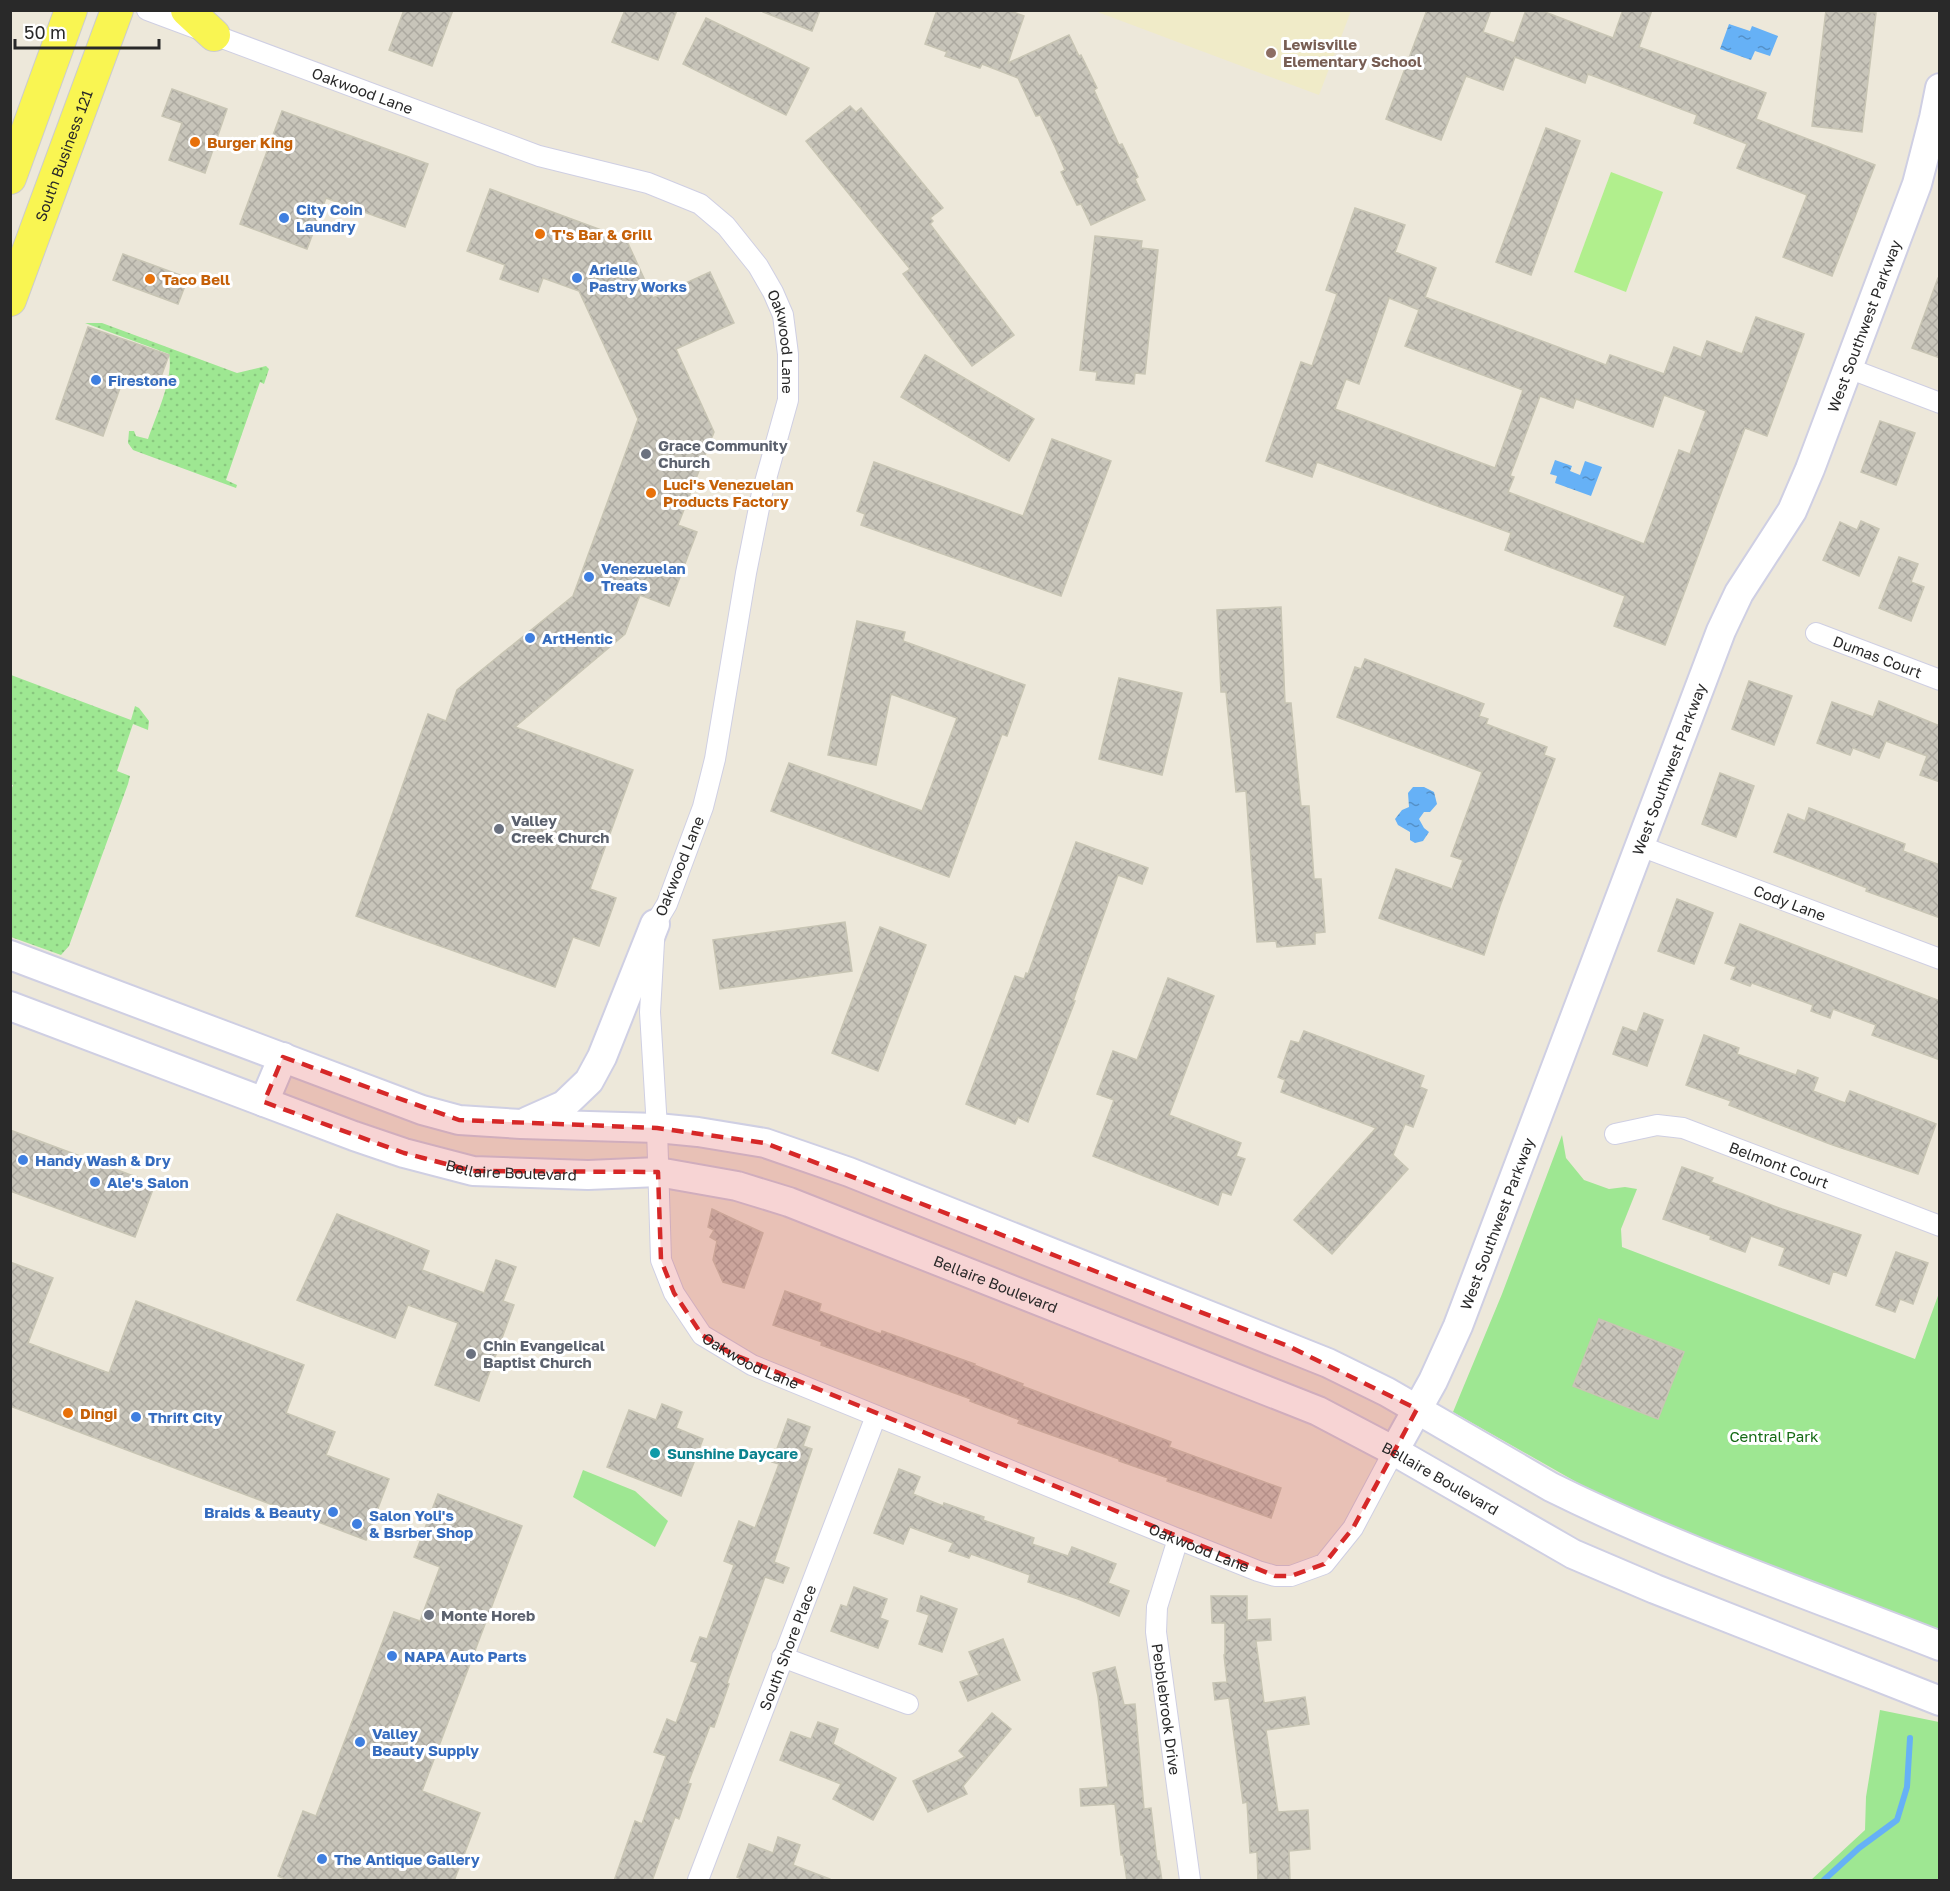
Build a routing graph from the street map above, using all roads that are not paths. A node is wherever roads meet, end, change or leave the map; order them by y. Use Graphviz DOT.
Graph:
graph roads {
  1 [pos="71,10"];
  2 [pos="117,10"];
  3 [pos="147,10"];
  4 [pos="187,10"];
  5 [pos="214,36"];
  6 [pos="1940,88"];
  7 [pos="10,178"];
  8 [pos="13,284"];
  9 [pos="1848,368"];
  10 [pos="1940,403"];
  11 [pos="1816,633"];
  12 [pos="1940,680"];
  13 [pos="1640,846"];
  14 [pos="655,924"];
  15 [pos="10,955"];
  16 [pos="1940,959"];
  17 [pos="10,1006"];
  18 [pos="283,1057"];
  19 [pos="264,1102"];
  20 [pos="521,1124"];
  21 [pos="657,1128"];
  22 [pos="1615,1134"];
  23 [pos="658,1172"];
  24 [pos="1940,1226"];
  25 [pos="1417,1409"];
  26 [pos="876,1416"];
  27 [pos="1395,1451"];
  28 [pos="1178,1539"];
  29 [pos="1940,1646"];
  30 [pos="783,1657"];
  31 [pos="1940,1701"];
  32 [pos="908,1704"];
  33 [pos="698,1881"];
  34 [pos="1190,1881"];
  1 -- 7 [label="main road"];
  2 -- 8 [label="main road, South Business 121"];
  3 -- 5 [label="street, Oakwood Lane"];
  4 -- 5 [label="main road"];
  5 -- 14 [label="street, Oakwood Lane"];
  6 -- 9 [label="main road, West Southwest Parkway"];
  9 -- 10 [label="street"];
  9 -- 13 [label="main road, West Southwest Parkway"];
  11 -- 12 [label="street, Dumas Court"];
  13 -- 16 [label="street, Cody Lane"];
  13 -- 25 [label="main road, West Southwest Parkway"];
  14 -- 20 [label="main road"];
  14 -- 21 [label="street, Oakwood Lane"];
  15 -- 18 [label="main road"];
  17 -- 19 [label="main road, Bellaire Boulevard"];
  18 -- 19 [label="main road"];
  18 -- 20 [label="main road"];
  19 -- 23 [label="main road, Bellaire Boulevard"];
  20 -- 21 [label="main road"];
  21 -- 23 [label="street, Oakwood Lane"];
  21 -- 25 [label="main road"];
  22 -- 24 [label="street, Belmont Court"];
  23 -- 26 [label="street, Oakwood Lane"];
  23 -- 27 [label="main road, Bellaire Boulevard"];
  25 -- 27 [label="main road, West Southwest Parkway"];
  25 -- 29 [label="main road"];
  26 -- 28 [label="street, Oakwood Lane"];
  26 -- 30 [label="street, South Shore Place"];
  27 -- 28 [label="street, Oakwood Lane"];
  27 -- 31 [label="main road, Bellaire Boulevard"];
  28 -- 34 [label="street, Pebblebrook Drive"];
  30 -- 32 [label="street"];
  30 -- 33 [label="street, South Shore Place"];
}
